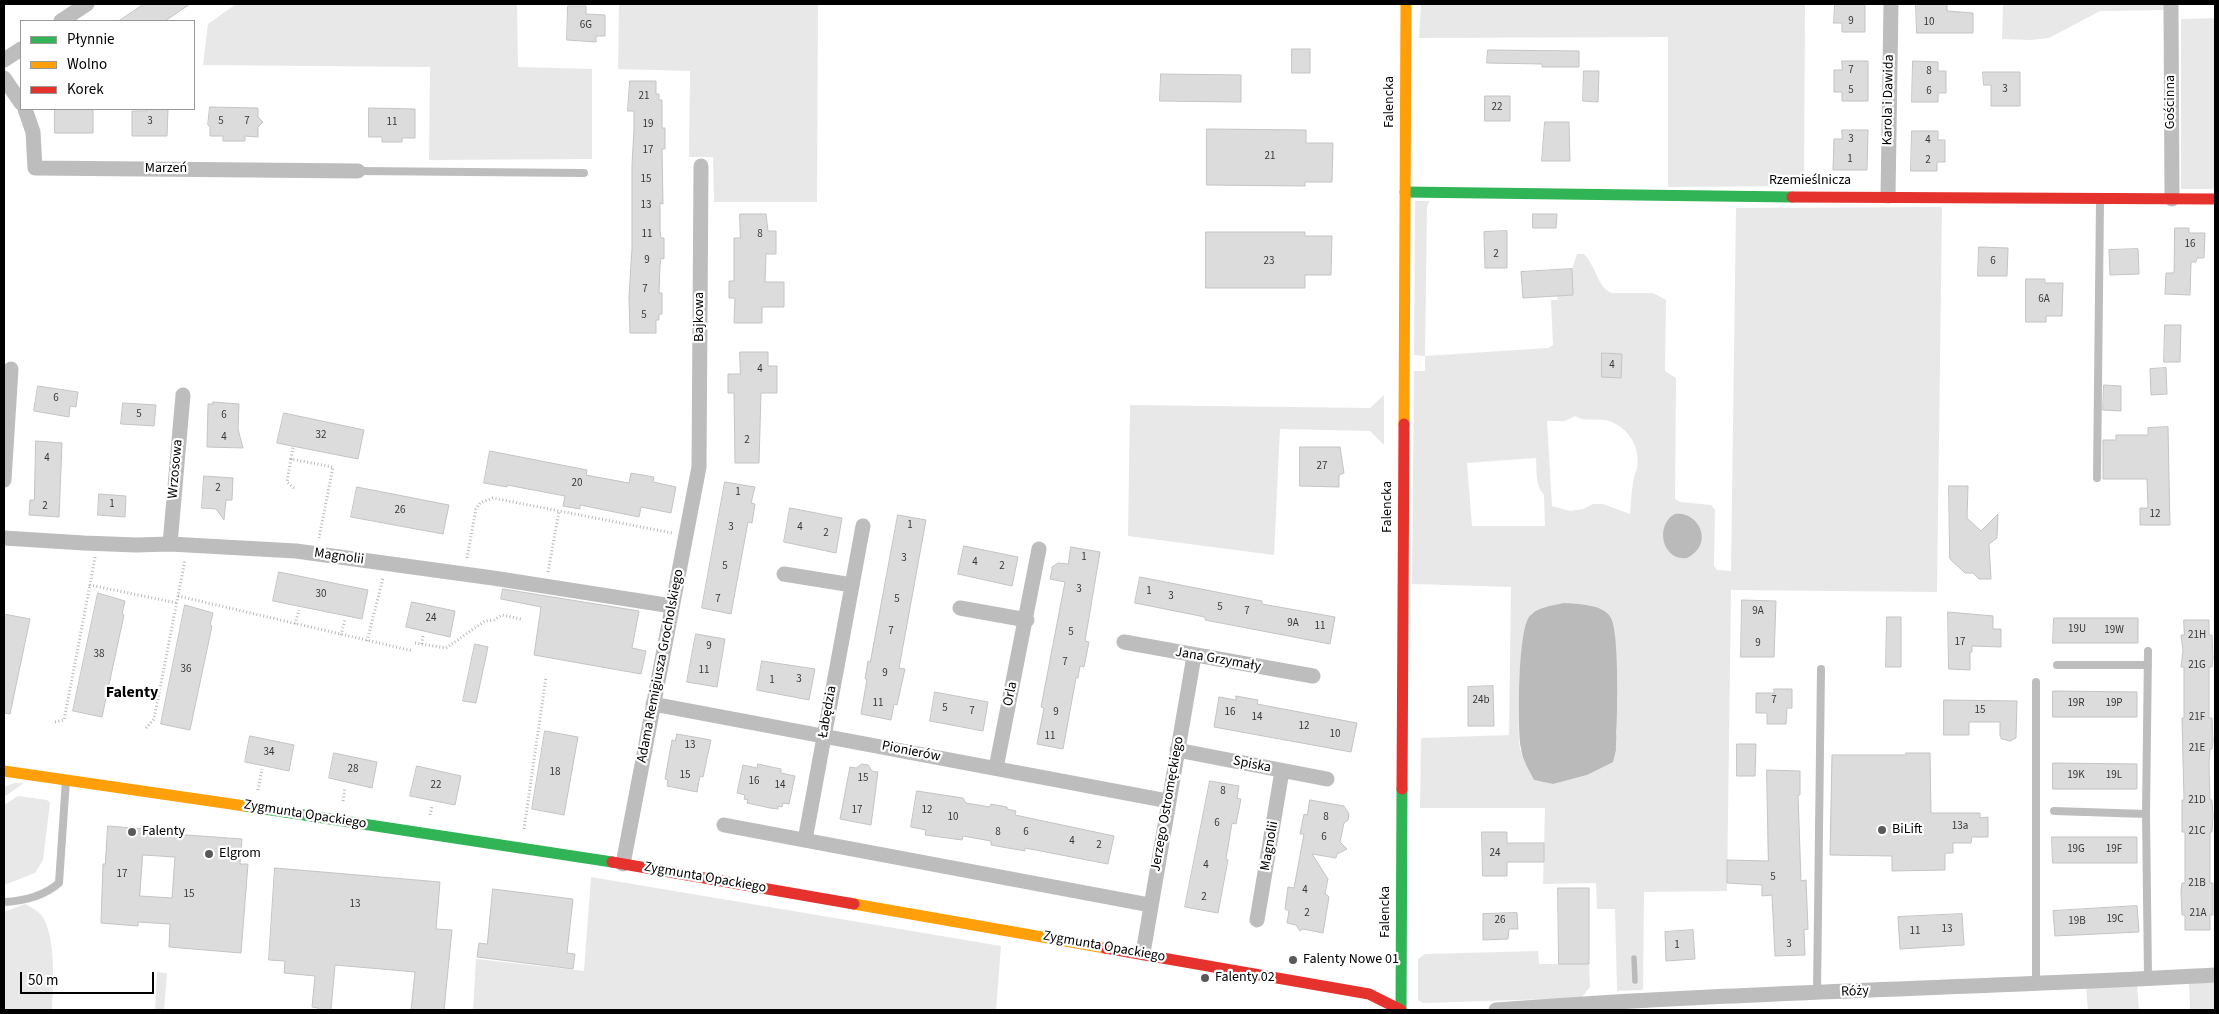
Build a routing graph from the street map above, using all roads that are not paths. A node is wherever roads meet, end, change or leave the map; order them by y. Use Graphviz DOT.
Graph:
graph roads {
  1 [pos="87,4"];
  2 [pos="1406,4"];
  3 [pos="1891,4"];
  4 [pos="2171,4"];
  5 [pos="63,20"];
  6 [pos="20,50"];
  7 [pos="4,60"];
  8 [pos="4,78"];
  9 [pos="20,102"];
  10 [pos="25,110"];
  11 [pos="702,166"];
  12 [pos="358,171"];
  13 [pos="584,173"];
  14 [pos="1405,192"];
  15 [pos="1888,196"];
  16 [pos="2100,198"];
  17 [pos="2215,199"];
  18 [pos="2172,200"];
  19 [pos="7,365"];
  20 [pos="182,395"];
  21 [pos="699,467"];
  22 [pos="2097,478"];
  23 [pos="4,480"];
  24 [pos="863,526"];
  25 [pos="4,538"];
  26 [pos="170,544"];
  27 [pos="1039,549"];
  28 [pos="784,574"];
  29 [pos="852,585"];
  30 [pos="672,606"];
  31 [pos="960,608"];
  32 [pos="1026,620"];
  33 [pos="1124,642"];
  34 [pos="2148,651"];
  35 [pos="1194,656"];
  36 [pos="2148,665"];
  37 [pos="2058,666"];
  38 [pos="1822,669"];
  39 [pos="1312,676"];
  40 [pos="2036,682"];
  41 [pos="653,704"];
  42 [pos="824,736"];
  43 [pos="1177,750"];
  44 [pos="996,768"];
  45 [pos="4,771"];
  46 [pos="1282,771"];
  47 [pos="66,778"];
  48 [pos="1327,779"];
  49 [pos="1168,801"];
  50 [pos="2054,811"];
  51 [pos="2146,814"];
  52 [pos="724,825"];
  53 [pos="805,840"];
  54 [pos="623,864"];
  55 [pos="4,902"];
  56 [pos="1150,905"];
  57 [pos="1257,920"];
  58 [pos="1143,953"];
  59 [pos="2215,975"];
  60 [pos="2148,978"];
  61 [pos="2036,984"];
  62 [pos="1818,993"];
  63 [pos="1747,1003"];
  64 [pos="1401,1010"];
  65 [pos="1496,1010"];
  1 -- 5 [label="street"];
  2 -- 14 [label="street, Falencka"];
  3 -- 15 [label="street, Karola i Dawida"];
  4 -- 18 [label="street, Gościnna"];
  6 -- 7 [label="street"];
  8 -- 9 [label="street"];
  10 -- 12 [label="street, Marzeń"];
  11 -- 21 [label="street, Bajkowa"];
  12 -- 13 [label="lane"];
  14 -- 15 [label="street, Rzemieślnicza"];
  14 -- 64 [label="street, Falencka"];
  15 -- 16 [label="street, Rzemieślnicza"];
  16 -- 18 [label="street, Rzemieślnicza"];
  16 -- 22 [label="lane"];
  17 -- 18 [label="street, Rzemieślnicza"];
  19 -- 23 [label="street"];
  20 -- 26 [label="street, Wrzosowa"];
  21 -- 30 [label="street, Adama Remigiusza Grocholskiego"];
  24 -- 29 [label="street, Łabędzia"];
  25 -- 26 [label="street, Magnolii"];
  26 -- 30 [label="street, Magnolii"];
  27 -- 32 [label="street, Orla"];
  28 -- 29 [label="street"];
  29 -- 42 [label="street, Łabędzia"];
  30 -- 41 [label="street, Adama Remigiusza Grocholskiego"];
  31 -- 32 [label="street"];
  32 -- 44 [label="street, Orla"];
  33 -- 35 [label="street, Jana Grzymały"];
  34 -- 36 [label="lane"];
  35 -- 39 [label="street, Jana Grzymały"];
  35 -- 43 [label="street, Jerzego Ostromęckiego"];
  36 -- 37 [label="lane"];
  36 -- 51 [label="lane"];
  38 -- 62 [label="lane"];
  40 -- 61 [label="lane"];
  41 -- 42 [label="street, Pionierów"];
  41 -- 54 [label="street, Adama Remigiusza Grocholskiego"];
  42 -- 44 [label="street, Pionierów"];
  42 -- 53 [label="street, Łabędzia"];
  43 -- 46 [label="street, Spiska"];
  43 -- 49 [label="street, Jerzego Ostromęckiego"];
  44 -- 49 [label="street, Pionierów"];
  45 -- 47 [label="street, Zygmunta Opackiego"];
  46 -- 48 [label="street, Spiska"];
  46 -- 57 [label="street, Magnolii"];
  47 -- 54 [label="street, Zygmunta Opackiego"];
  47 -- 55 [label="lane"];
  49 -- 56 [label="street, Jerzego Ostromęckiego"];
  50 -- 51 [label="lane"];
  51 -- 60 [label="lane"];
  52 -- 53 [label="street"];
  53 -- 56 [label="street"];
  54 -- 58 [label="street, Zygmunta Opackiego"];
  56 -- 58 [label="street, Jerzego Ostromęckiego"];
  58 -- 64 [label="street, Zygmunta Opackiego"];
  59 -- 60 [label="street, Róży"];
  60 -- 61 [label="street, Róży"];
  61 -- 62 [label="street, Róży"];
  62 -- 63 [label="street, Róży"];
  63 -- 65 [label="street, Róży"];
}
